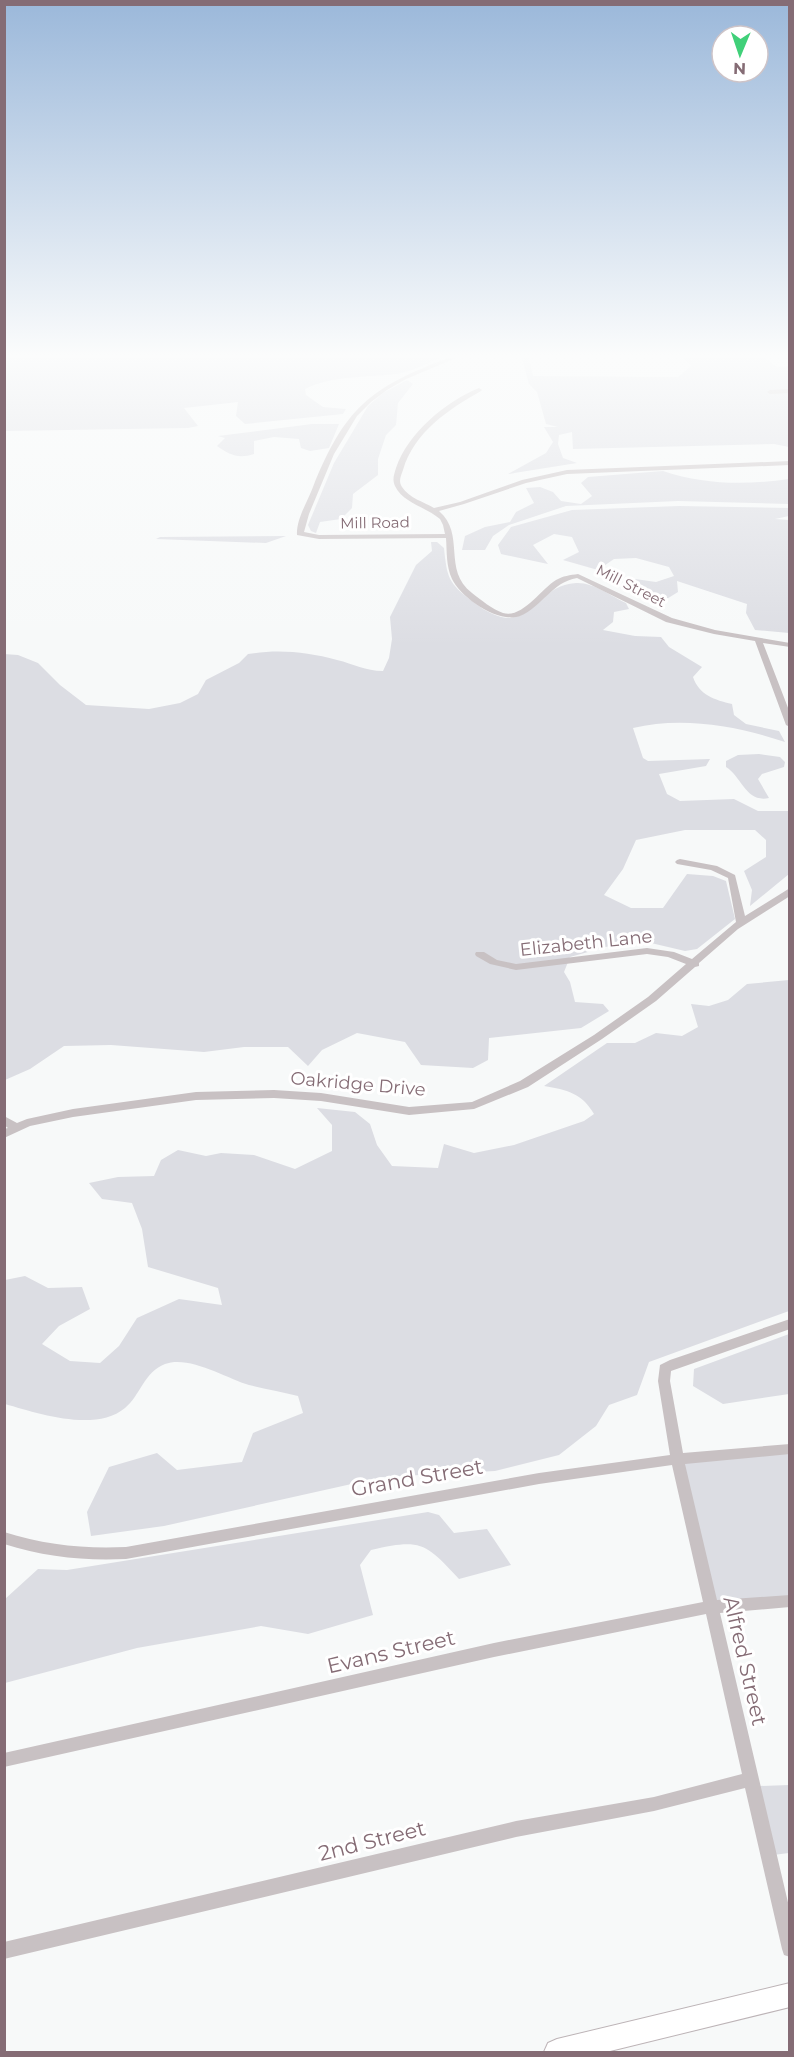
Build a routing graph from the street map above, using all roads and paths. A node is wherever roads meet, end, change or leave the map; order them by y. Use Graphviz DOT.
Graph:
graph roads {
  1 [pos="331,454"];
  2 [pos="408,454"];
  3 [pos="789,463"];
  4 [pos="434,510"];
  5 [pos="449,536"];
  6 [pos="758,640"];
  7 [pos="789,645"];
  8 [pos="789,725"];
  9 [pos="680,862"];
  10 [pos="789,891"];
  11 [pos="741,923"];
  12 [pos="480,954"];
  13 [pos="695,964"];
  14 [pos="4,1120"];
  15 [pos="15,1127"];
  16 [pos="4,1134"];
  17 [pos="789,1324"];
  18 [pos="789,1449"];
  19 [pos="677,1456"];
  20 [pos="4,1538"];
  21 [pos="789,1601"];
  22 [pos="711,1607"];
  23 [pos="4,1760"];
  24 [pos="752,1779"];
  25 [pos="789,1949"];
  26 [pos="4,1951"];
  27 [pos="789,1995"];
  28 [pos="557,2052"];
  1 -- 5 [label="street, Mill Road"];
  2 -- 4 [label="street"];
  3 -- 4 [label="street"];
  4 -- 5 [label="street"];
  5 -- 6 [label="street, Mill Street"];
  6 -- 7 [label="street, Mill Street"];
  6 -- 8 [label="street"];
  9 -- 11 [label="street"];
  10 -- 11 [label="street, Oakridge Drive"];
  11 -- 13 [label="street, Oakridge Drive"];
  12 -- 13 [label="street, Elizabeth Lane"];
  13 -- 15 [label="street, Oakridge Drive"];
  14 -- 15 [label="street"];
  15 -- 16 [label="street, Oakridge Drive"];
  17 -- 19 [label="street, Alfred Street"];
  18 -- 19 [label="street, Grand Street"];
  19 -- 20 [label="street, Grand Street"];
  19 -- 22 [label="street, Alfred Street"];
  21 -- 22 [label="street, Evans Street"];
  22 -- 23 [label="street, Evans Street"];
  22 -- 24 [label="street, Alfred Street"];
  24 -- 25 [label="street, Alfred Street"];
  24 -- 26 [label="street, 2nd Street"];
  27 -- 28 [label="main road"];
}
